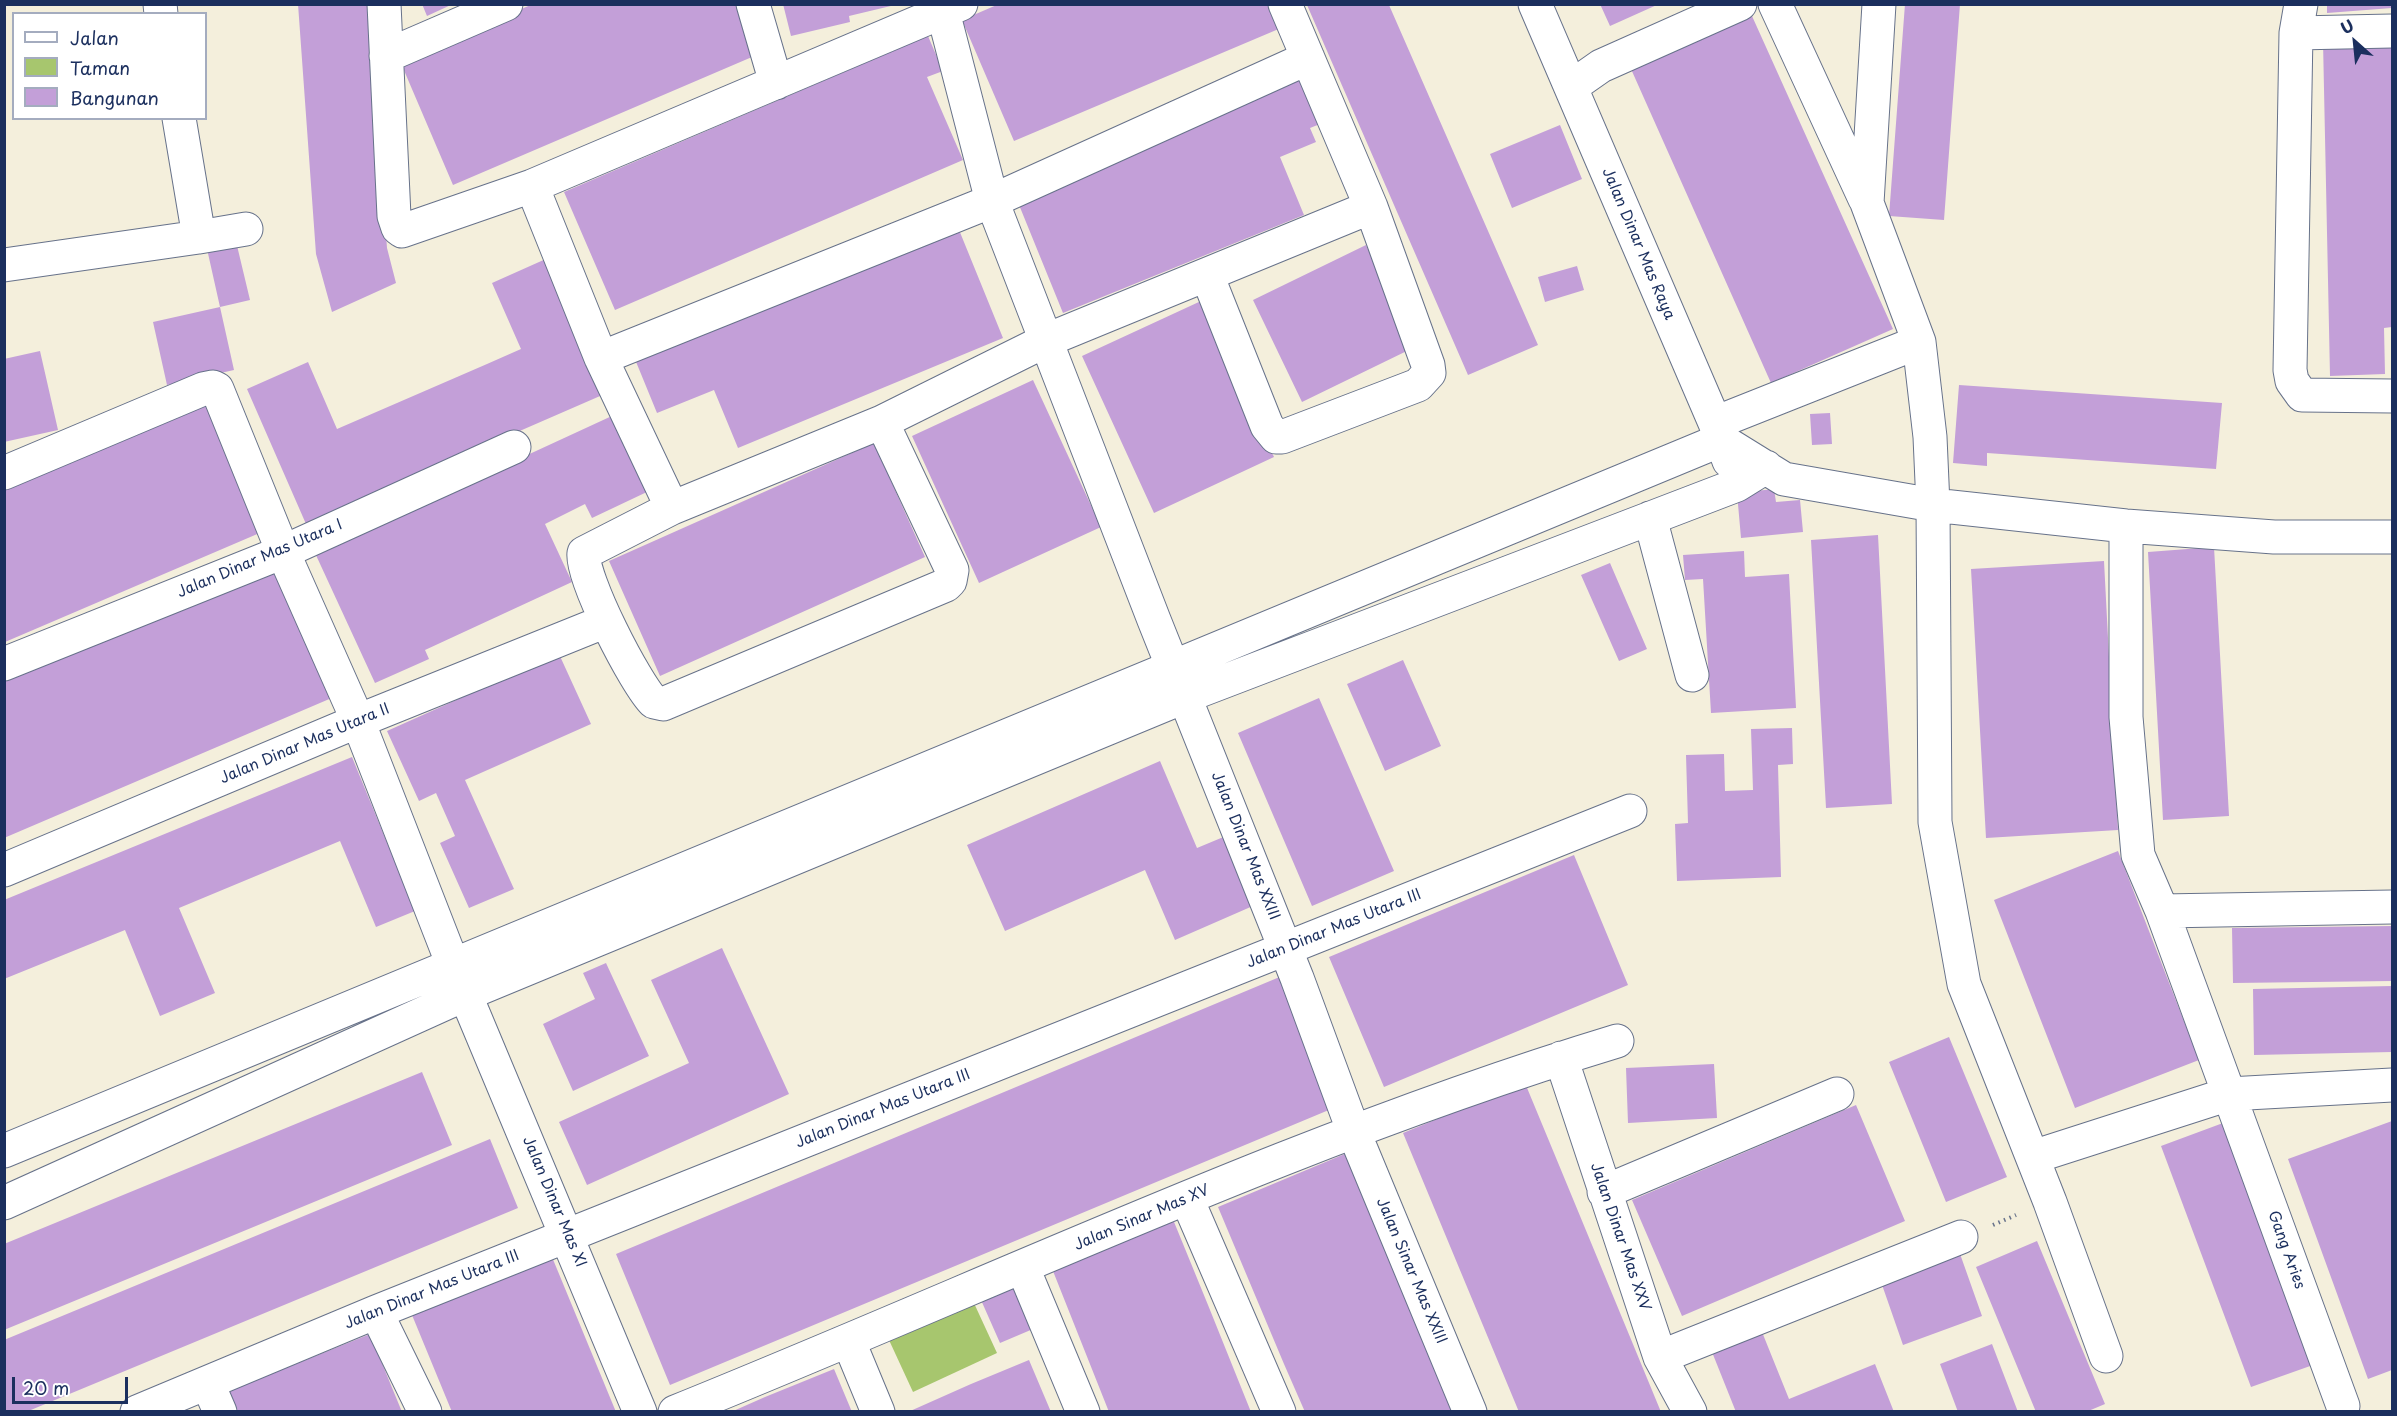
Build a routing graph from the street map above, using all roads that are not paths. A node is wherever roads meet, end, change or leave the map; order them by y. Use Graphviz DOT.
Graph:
graph roads {
  1 [pos="384,4"];
  2 [pos="506,4"];
  3 [pos="753,4"];
  4 [pos="1286,4"];
  5 [pos="1535,4"];
  6 [pos="1740,4"];
  7 [pos="1775,4"];
  8 [pos="1879,4"];
  9 [pos="949,7"];
  10 [pos="2299,19"];
  11 [pos="2392,31"];
  12 [pos="386,56"];
  13 [pos="1308,58"];
  14 [pos="776,83"];
  15 [pos="1571,87"];
  16 [pos="179,120"];
  17 [pos="532,186"];
  18 [pos="992,201"];
  19 [pos="1867,202"];
  20 [pos="1371,207"];
  21 [pos="246,229"];
  22 [pos="200,237"];
  23 [pos="4,265"];
  24 [pos="1207,275"];
  25 [pos="1047,340"];
  26 [pos="1919,342"];
  27 [pos="601,358"];
  28 [pos="2392,396"];
  29 [pos="882,422"];
  30 [pos="1718,432"];
  31 [pos="514,447"];
  32 [pos="1766,467"];
  33 [pos="4,473"];
  34 [pos="1737,485"];
  35 [pos="1933,505"];
  36 [pos="672,508"];
  37 [pos="1650,518"];
  38 [pos="2126,526"];
  39 [pos="2392,537"];
  40 [pos="283,552"];
  41 [pos="606,621"];
  42 [pos="4,664"];
  43 [pos="1174,665"];
  44 [pos="1692,675"];
  45 [pos="1186,696"];
  46 [pos="358,721"];
  47 [pos="1630,810"];
  48 [pos="4,870"];
  49 [pos="2392,908"];
  50 [pos="2162,911"];
  51 [pos="1285,948"];
  52 [pos="453,965"];
  53 [pos="466,994"];
  54 [pos="1617,1041"];
  55 [pos="1560,1058"];
  56 [pos="2392,1085"];
  57 [pos="1837,1094"];
  58 [pos="2229,1094"];
  59 [pos="1353,1130"];
  60 [pos="4,1151"];
  61 [pos="2033,1157"];
  62 [pos="1604,1191"];
  63 [pos="1187,1199"];
  64 [pos="4,1203"];
  65 [pos="568,1235"];
  66 [pos="1961,1237"];
  67 [pos="1023,1268"];
  68 [pos="376,1312"];
  69 [pos="849,1342"];
  70 [pos="2106,1356"];
  71 [pos="1660,1357"];
  72 [pos="214,1398"];
  73 [pos="2343,1406"];
  74 [pos="137,1412"];
  75 [pos="425,1412"];
  76 [pos="640,1412"];
  77 [pos="675,1412"];
  78 [pos="878,1412"];
  79 [pos="1083,1412"];
  80 [pos="1279,1412"];
  81 [pos="1470,1412"];
  82 [pos="1690,1412"];
  1 -- 12 [label="street"];
  2 -- 12 [label="street"];
  3 -- 14 [label="street"];
  4 -- 13 [label="street"];
  5 -- 15 [label="street, Jalan Dinar Mas Raya"];
  6 -- 15 [label="street"];
  7 -- 19 [label="street"];
  8 -- 19 [label="street"];
  9 -- 14 [label="street"];
  9 -- 18 [label="street, Jalan Dinar Mas XXIII"];
  10 -- 11 [label="street"];
  10 -- 28 [label="street"];
  12 -- 17 [label="street"];
  13 -- 18 [label="street"];
  13 -- 20 [label="street"];
  14 -- 17 [label="street"];
  15 -- 30 [label="street, Jalan Dinar Mas Raya"];
  16 -- 22 [label="street"];
  17 -- 27 [label="street"];
  18 -- 25 [label="street, Jalan Dinar Mas XXIII"];
  18 -- 27 [label="street"];
  19 -- 26 [label="street"];
  20 -- 24 [label="street"];
  20 -- 24 [label="street"];
  21 -- 22 [label="street"];
  22 -- 23 [label="street"];
  24 -- 25 [label="street"];
  25 -- 29 [label="street"];
  25 -- 43 [label="street, Jalan Dinar Mas XXIII"];
  26 -- 30 [label="street"];
  26 -- 35 [label="street"];
  27 -- 36 [label="street"];
  29 -- 36 [label="street"];
  29 -- 41 [label="street"];
  30 -- 32 [label="street"];
  30 -- 34 [label="street, Jalan Dinar Mas Raya"];
  30 -- 43 [label="street"];
  31 -- 40 [label="street, Jalan Dinar Mas Utara I"];
  32 -- 34 [label="street"];
  32 -- 35 [label="street"];
  33 -- 40 [label="street, Jalan Dinar Mas XI"];
  34 -- 37 [label="street"];
  35 -- 38 [label="street"];
  35 -- 61 [label="street"];
  36 -- 41 [label="street"];
  37 -- 44 [label="street"];
  37 -- 45 [label="street"];
  38 -- 39 [label="street"];
  38 -- 50 [label="street, Gang Aries"];
  40 -- 42 [label="street, Jalan Dinar Mas Utara I"];
  40 -- 46 [label="street, Jalan Dinar Mas XI"];
  41 -- 46 [label="street, Jalan Dinar Mas Utara II"];
  43 -- 45 [label="street, Jalan Dinar Mas XXIII"];
  43 -- 52 [label="street"];
  45 -- 51 [label="street, Jalan Dinar Mas XXIII"];
  45 -- 53 [label="street"];
  46 -- 48 [label="street, Jalan Dinar Mas Utara II"];
  46 -- 52 [label="street, Jalan Dinar Mas XI"];
  47 -- 51 [label="street, Jalan Dinar Mas Utara III"];
  49 -- 50 [label="street"];
  50 -- 58 [label="street, Gang Aries"];
  51 -- 59 [label="street, Jalan Dinar Mas XXIII"];
  51 -- 65 [label="street, Jalan Dinar Mas Utara III"];
  52 -- 53 [label="street, Jalan Dinar Mas XI"];
  52 -- 60 [label="street"];
  53 -- 64 [label="street"];
  53 -- 65 [label="street, Jalan Dinar Mas XI"];
  54 -- 55 [label="street, Jalan Sinar Mas XV"];
  55 -- 59 [label="street, Jalan Sinar Mas XV"];
  55 -- 62 [label="street, Jalan Dinar Mas XXV"];
  56 -- 58 [label="street"];
  57 -- 62 [label="street"];
  58 -- 61 [label="street"];
  58 -- 73 [label="street, Gang Aries"];
  59 -- 63 [label="street, Jalan Sinar Mas XV"];
  59 -- 81 [label="street, Jalan Sinar Mas XXIII"];
  61 -- 70 [label="street"];
  62 -- 71 [label="street, Jalan Dinar Mas XXV"];
  63 -- 67 [label="street, Jalan Sinar Mas XV"];
  63 -- 80 [label="street"];
  65 -- 68 [label="street, Jalan Dinar Mas Utara III"];
  65 -- 76 [label="street, Jalan Dinar Mas XI"];
  66 -- 71 [label="street"];
  67 -- 69 [label="street, Jalan Sinar Mas XV"];
  67 -- 79 [label="street"];
  68 -- 72 [label="street, Jalan Dinar Mas Utara III"];
  68 -- 75 [label="street"];
  69 -- 77 [label="street, Jalan Sinar Mas XV"];
  69 -- 78 [label="street"];
  71 -- 82 [label="street, Jalan Dinar Mas XXV"];
  72 -- 74 [label="street, Jalan Dinar Mas Utara III"];
}
